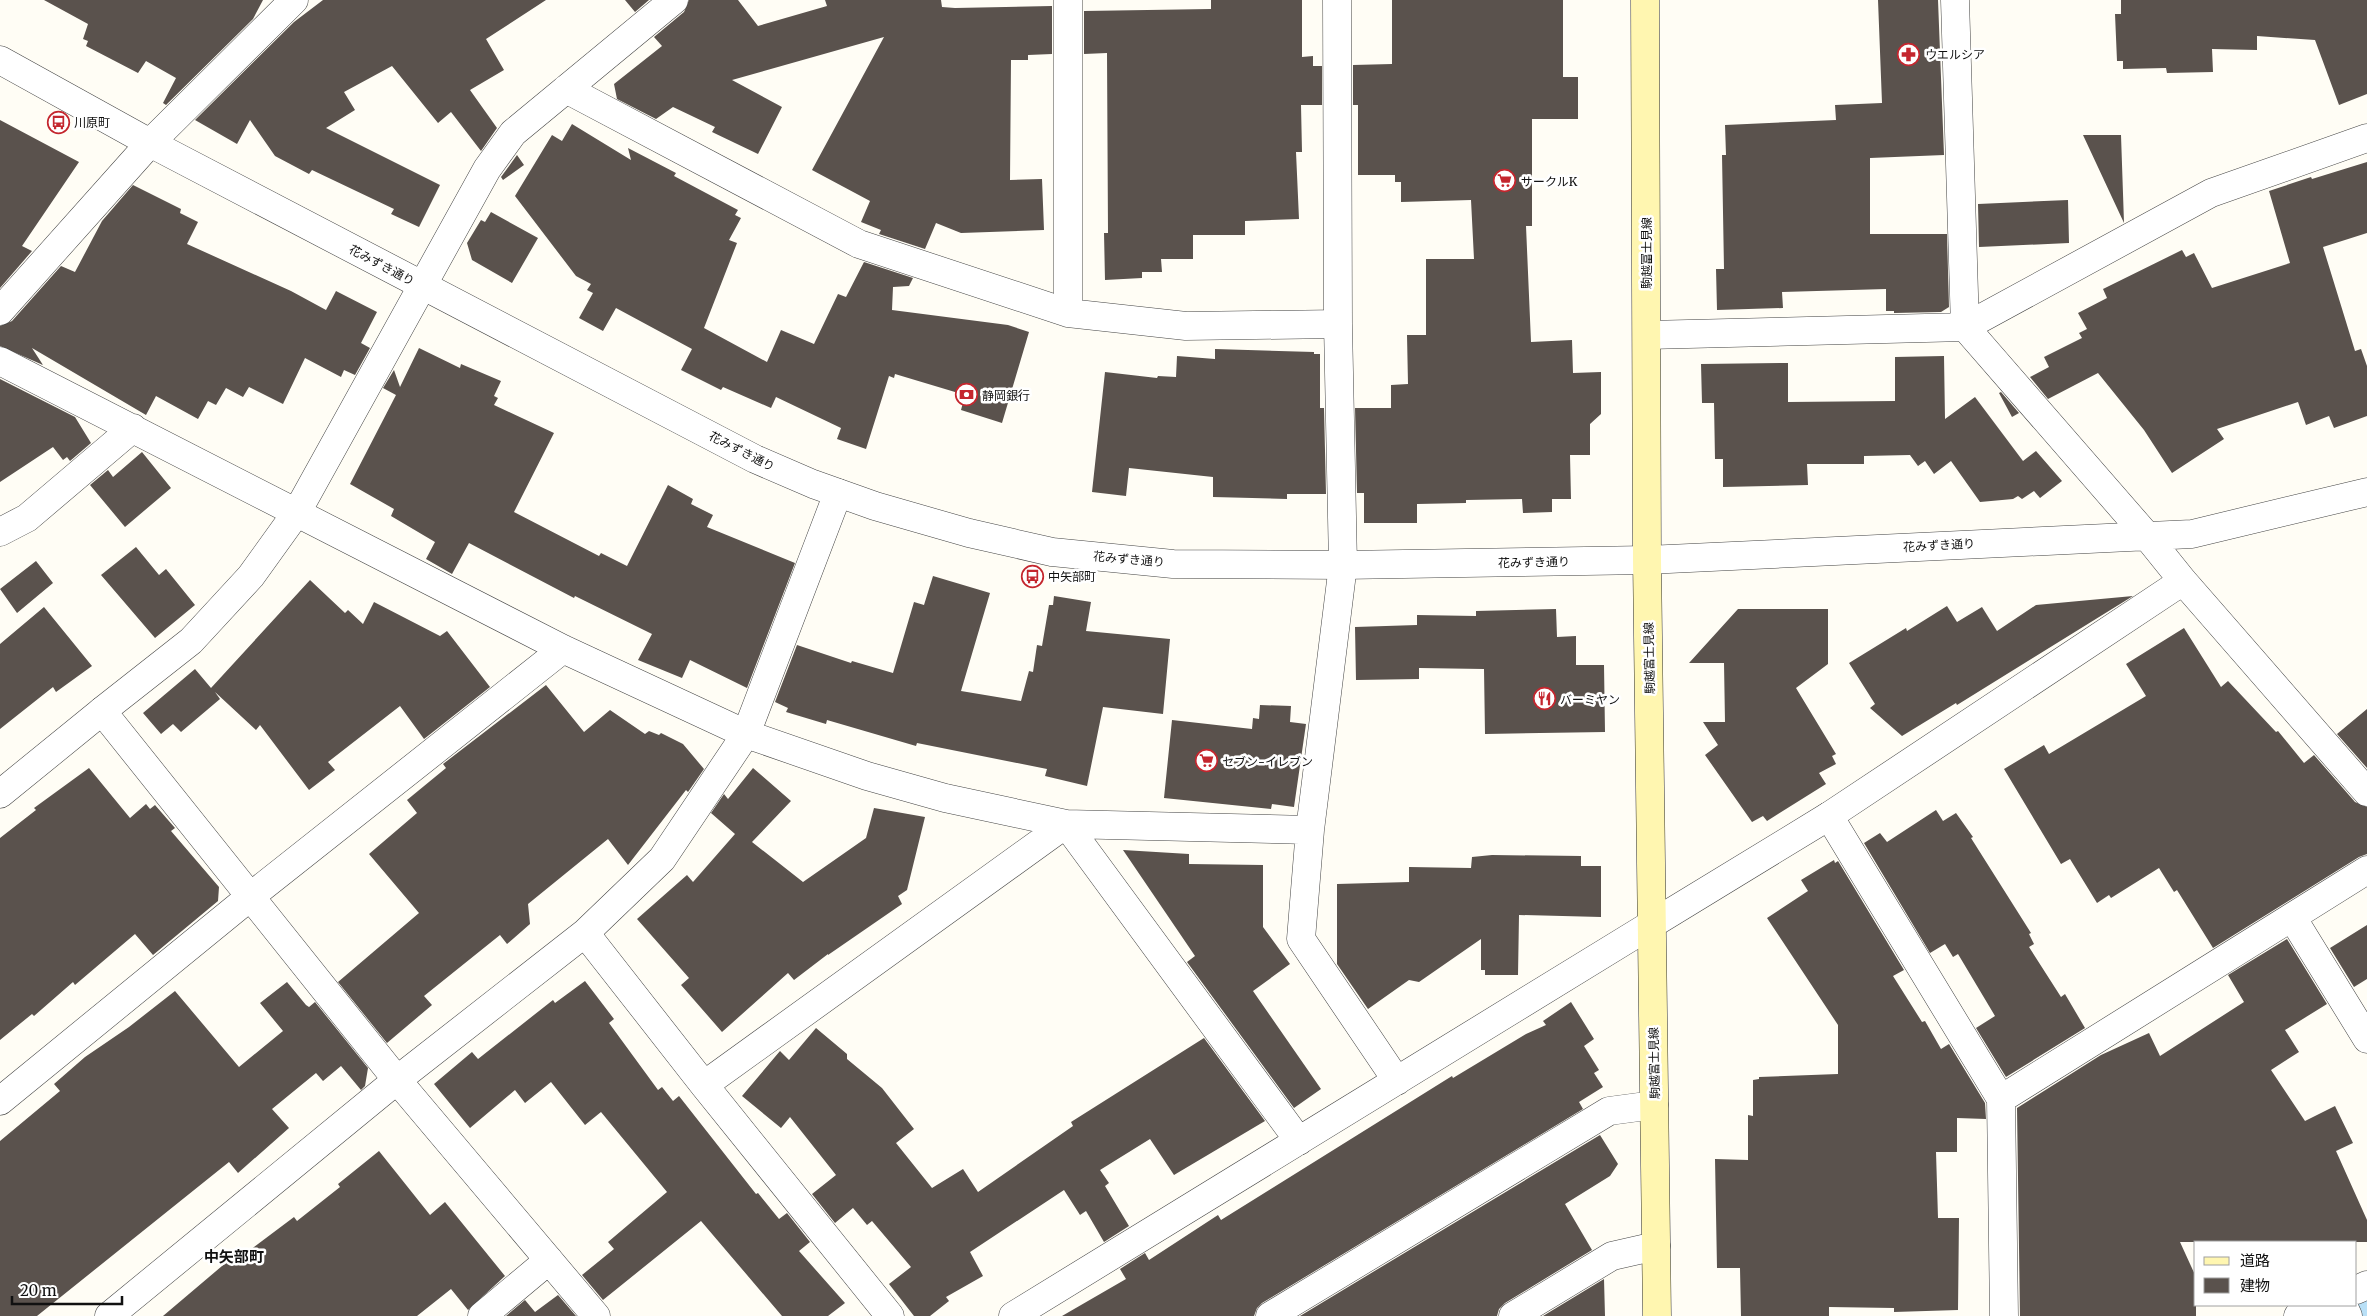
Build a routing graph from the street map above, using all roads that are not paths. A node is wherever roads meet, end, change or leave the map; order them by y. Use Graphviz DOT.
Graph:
graph roads {
  1 [pos="294,0"];
  2 [pos="674,0"];
  3 [pos="1068,0"];
  4 [pos="1337,0"];
  5 [pos="1644,0"];
  6 [pos="1955,0"];
  7 [pos="0,60"];
  8 [pos="566,89"];
  9 [pos="2367,138"];
  10 [pos="150,143"];
  11 [pos="424,287"];
  12 [pos="0,311"];
  13 [pos="1068,313"];
  14 [pos="1338,324"];
  15 [pos="1965,327"];
  16 [pos="1647,335"];
  17 [pos="0,361"];
  18 [pos="132,428"];
  19 [pos="2367,492"];
  20 [pos="838,493"];
  21 [pos="297,512"];
  22 [pos="0,532"];
  23 [pos="2146,535"];
  24 [pos="1647,560"];
  25 [pos="1343,565"];
  26 [pos="2183,581"];
  27 [pos="563,649"];
  28 [pos="102,711"];
  29 [pos="746,734"];
  30 [pos="2367,792"];
  31 [pos="0,794"];
  32 [pos="1829,816"];
  33 [pos="1066,824"];
  34 [pos="1310,830"];
  35 [pos="2367,870"];
  36 [pos="251,896"];
  37 [pos="2292,917"];
  38 [pos="1652,924"];
  39 [pos="585,932"];
  40 [pos="2367,1039"];
  41 [pos="397,1080"];
  42 [pos="1397,1081"];
  43 [pos="704,1086"];
  44 [pos="2001,1099"];
  45 [pos="0,1101"];
  46 [pos="1654,1105"];
  47 [pos="1299,1140"];
  48 [pos="1656,1246"];
  49 [pos="549,1260"];
  50 [pos="2321,1306"];
  51 [pos="109,1316"];
  52 [pos="482,1316"];
  53 [pos="596,1316"];
  54 [pos="890,1316"];
  55 [pos="1013,1316"];
  56 [pos="1270,1316"];
  57 [pos="1513,1316"];
  58 [pos="1657,1316"];
  59 [pos="2004,1316"];
  60 [pos="2298,1316"];
  1 -- 10 [label="street"];
  2 -- 8 [label="street"];
  3 -- 13 [label="street"];
  4 -- 14 [label="street"];
  5 -- 16 [label="main road, 駒越富士見線"];
  6 -- 15 [label="street"];
  7 -- 10 [label="street, 花みずき通り"];
  8 -- 11 [label="street"];
  8 -- 13 [label="street"];
  9 -- 15 [label="street"];
  10 -- 11 [label="street, 花みずき通り"];
  10 -- 12 [label="street"];
  11 -- 20 [label="street, 花みずき通り"];
  11 -- 21 [label="street"];
  13 -- 14 [label="street"];
  14 -- 25 [label="street"];
  15 -- 16 [label="street"];
  15 -- 23 [label="street"];
  16 -- 24 [label="main road, 駒越富士見線"];
  17 -- 18 [label="street"];
  18 -- 21 [label="street"];
  18 -- 22 [label="street"];
  19 -- 23 [label="street, 花みずき通り"];
  20 -- 25 [label="street, 花みずき通り"];
  20 -- 29 [label="street"];
  21 -- 27 [label="street"];
  21 -- 28 [label="street"];
  23 -- 24 [label="street, 花みずき通り"];
  23 -- 26 [label="street"];
  24 -- 25 [label="street, 花みずき通り"];
  24 -- 38 [label="main road, 駒越富士見線"];
  25 -- 34 [label="street"];
  26 -- 30 [label="street"];
  26 -- 32 [label="street"];
  27 -- 29 [label="street"];
  27 -- 36 [label="street"];
  28 -- 31 [label="street"];
  28 -- 36 [label="street"];
  29 -- 33 [label="street"];
  29 -- 39 [label="street"];
  32 -- 38 [label="street"];
  32 -- 44 [label="street"];
  33 -- 34 [label="street"];
  33 -- 43 [label="street"];
  33 -- 47 [label="street"];
  34 -- 42 [label="street"];
  35 -- 37 [label="street"];
  36 -- 41 [label="street"];
  36 -- 45 [label="street"];
  37 -- 40 [label="street"];
  37 -- 44 [label="street"];
  38 -- 42 [label="street"];
  38 -- 46 [label="main road, 駒越富士見線"];
  39 -- 41 [label="street"];
  39 -- 43 [label="street"];
  41 -- 49 [label="street"];
  41 -- 51 [label="street"];
  42 -- 47 [label="street"];
  43 -- 54 [label="street"];
  44 -- 59 [label="street"];
  46 -- 48 [label="main road, 駒越富士見線"];
  46 -- 56 [label="street"];
  47 -- 55 [label="street"];
  48 -- 57 [label="street"];
  48 -- 58 [label="main road, 駒越富士見線"];
  49 -- 52 [label="street"];
  49 -- 53 [label="street"];
  50 -- 60 [label="street"];
}
